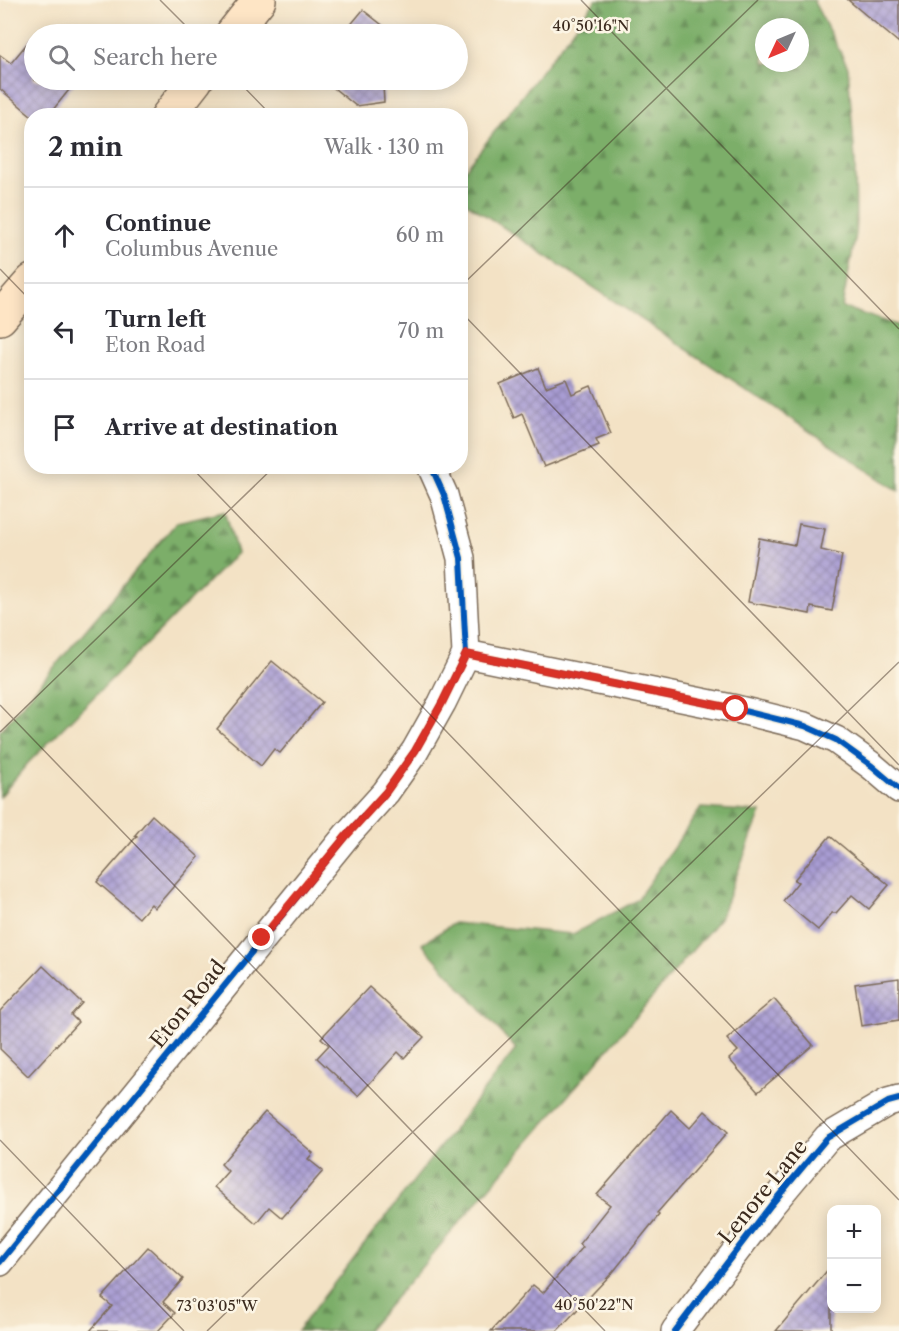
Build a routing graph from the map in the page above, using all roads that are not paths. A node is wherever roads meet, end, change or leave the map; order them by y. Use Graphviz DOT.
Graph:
graph roads {
  1 [pos="259,0"];
  2 [pos="240,24"];
  3 [pos="188,90"];
  4 [pos="174,108"];
  5 [pos="24,290"];
  6 [pos="0,318"];
  7 [pos="435,474"];
  8 [pos="466,654"];
  9 [pos="899,789"];
  10 [pos="899,1099"];
  11 [pos="0,1262"];
  12 [pos="675,1331"];
  1 -- 2 [label="street"];
  3 -- 4 [label="street"];
  5 -- 6 [label="street"];
  7 -- 8 [label="street, Eton Road"];
  8 -- 9 [label="street"];
  8 -- 11 [label="street, Eton Road"];
  10 -- 12 [label="street, Lenore Lane"];
}
